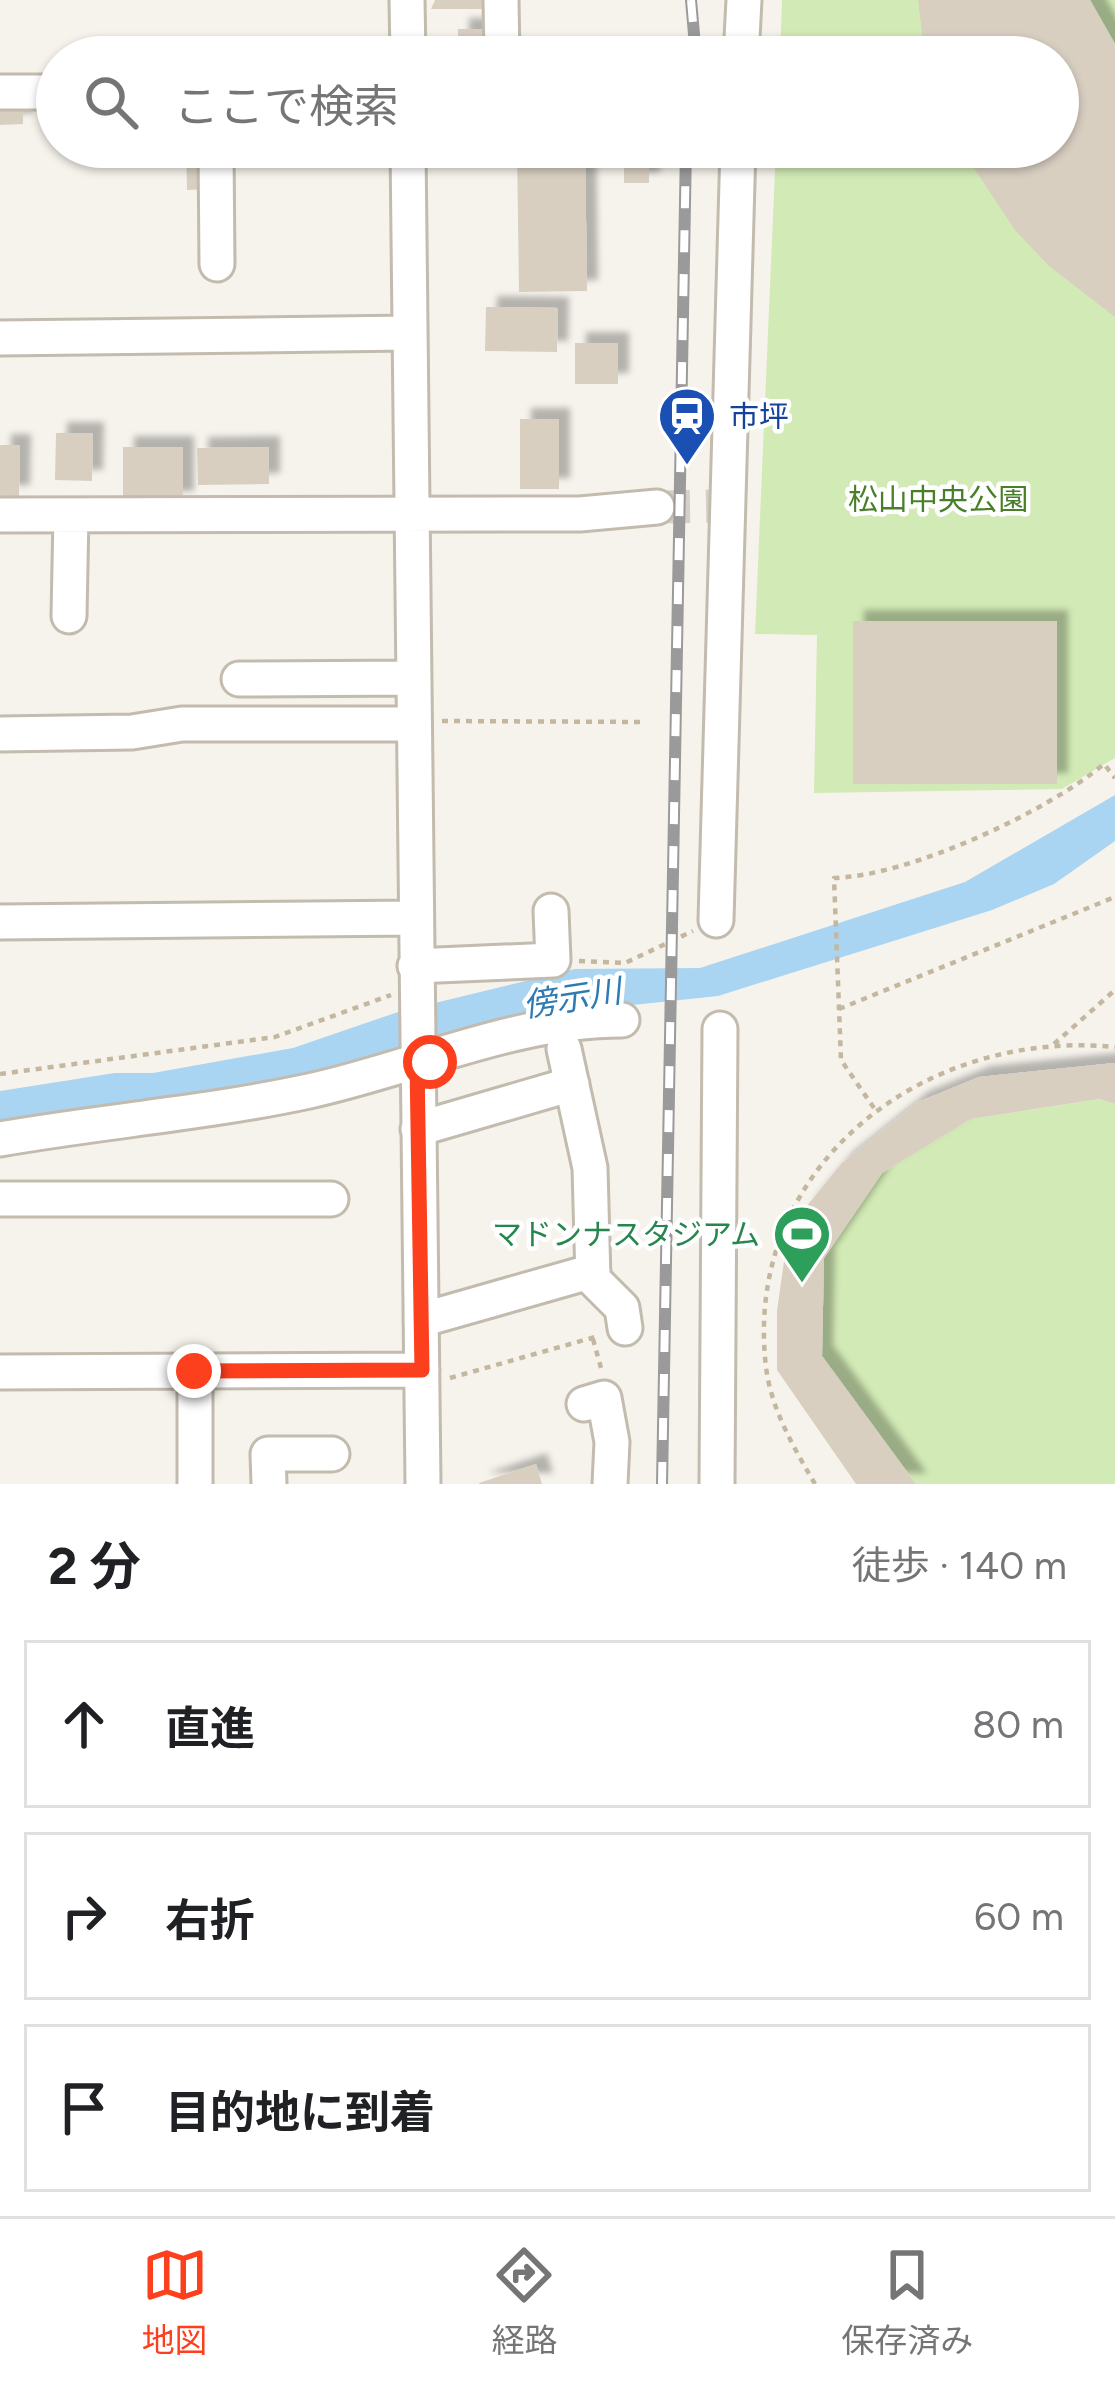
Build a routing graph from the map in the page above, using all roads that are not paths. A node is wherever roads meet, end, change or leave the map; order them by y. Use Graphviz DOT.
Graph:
graph roads {
  1 [pos="407,0"];
  2 [pos="501,0"];
  3 [pos="744,0"];
  4 [pos="408,36"];
  5 [pos="502,36"];
  6 [pos="742,36"];
  7 [pos="0,92"];
  8 [pos="36,92"];
  9 [pos="216,168"];
  10 [pos="409,168"];
  11 [pos="737,168"];
  12 [pos="217,264"];
  13 [pos="410,333"];
  14 [pos="0,338"];
  15 [pos="657,507"];
  16 [pos="0,515"];
  17 [pos="71,515"];
  18 [pos="412,516"];
  19 [pos="69,616"];
  20 [pos="414,678"];
  21 [pos="239,679"];
  22 [pos="414,723"];
  23 [pos="0,734"];
  24 [pos="551,911"];
  25 [pos="416,918"];
  26 [pos="716,920"];
  27 [pos="0,922"];
  28 [pos="416,984"];
  29 [pos="622,1020"];
  30 [pos="720,1030"];
  31 [pos="564,1049"];
  32 [pos="417,1060"];
  33 [pos="572,1084"];
  34 [pos="418,1129"];
  35 [pos="0,1139"];
  36 [pos="0,1199"];
  37 [pos="332,1199"];
  38 [pos="593,1271"];
  39 [pos="421,1320"];
  40 [pos="625,1328"];
  41 [pos="194,1371"];
  42 [pos="0,1372"];
  43 [pos="422,1378"];
  44 [pos="584,1404"];
  45 [pos="332,1454"];
  46 [pos="194,1484"];
  47 [pos="268,1484"];
  48 [pos="424,1484"];
  49 [pos="610,1484"];
  50 [pos="717,1484"];
  1 -- 4 [label="street"];
  2 -- 5 [label="street"];
  3 -- 6 [label="street"];
  7 -- 8 [label="street"];
  9 -- 12 [label="street"];
  10 -- 13 [label="street"];
  11 -- 26 [label="street"];
  13 -- 14 [label="street"];
  13 -- 18 [label="street"];
  15 -- 18 [label="street"];
  16 -- 17 [label="street"];
  17 -- 18 [label="street"];
  17 -- 19 [label="street"];
  18 -- 20 [label="street"];
  20 -- 21 [label="street"];
  20 -- 22 [label="street"];
  22 -- 23 [label="street"];
  22 -- 25 [label="street"];
  24 -- 28 [label="street"];
  25 -- 27 [label="street"];
  25 -- 28 [label="street"];
  28 -- 32 [label="street"];
  29 -- 32 [label="street"];
  30 -- 50 [label="street"];
  31 -- 33 [label="street"];
  32 -- 34 [label="street"];
  32 -- 35 [label="street"];
  33 -- 34 [label="street"];
  33 -- 38 [label="street"];
  34 -- 39 [label="street"];
  36 -- 37 [label="street"];
  38 -- 39 [label="street"];
  38 -- 40 [label="street"];
  39 -- 43 [label="street"];
  41 -- 42 [label="street"];
  41 -- 43 [label="street"];
  41 -- 46 [label="street"];
  43 -- 48 [label="street"];
  44 -- 49 [label="street"];
  45 -- 47 [label="street"];
}
